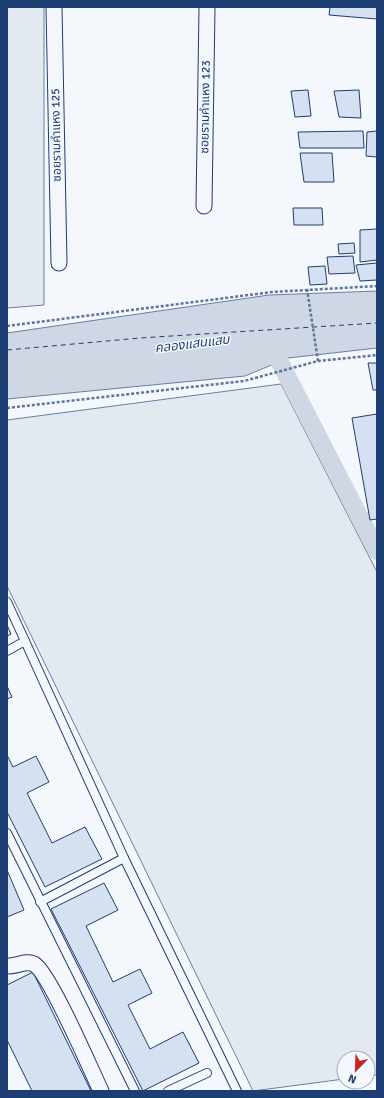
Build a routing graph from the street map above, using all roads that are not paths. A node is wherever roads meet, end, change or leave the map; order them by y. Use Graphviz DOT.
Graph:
graph roads {
  1 [pos="54,7"];
  2 [pos="206,7"];
  3 [pos="204,206"];
  4 [pos="58,263"];
  5 [pos="7,602"];
  6 [pos="25,641"];
  7 [pos="7,651"];
  8 [pos="7,833"];
  9 [pos="124,858"];
  10 [pos="40,902"];
  11 [pos="7,966"];
  12 [pos="207,1073"];
  13 [pos="100,1091"];
  14 [pos="136,1091"];
  15 [pos="168,1091"];
  16 [pos="237,1091"];
  1 -- 4 [label="street, ซอยรามคำแหง 125"];
  2 -- 3 [label="street, ซอยรามคำแหง 123"];
  5 -- 6 [label="lane"];
  6 -- 7 [label="lane"];
  6 -- 9 [label="lane"];
  8 -- 10 [label="lane"];
  9 -- 10 [label="lane"];
  9 -- 16 [label="lane"];
  10 -- 14 [label="lane"];
  11 -- 13 [label="street"];
  12 -- 15 [label="lane"];
}
